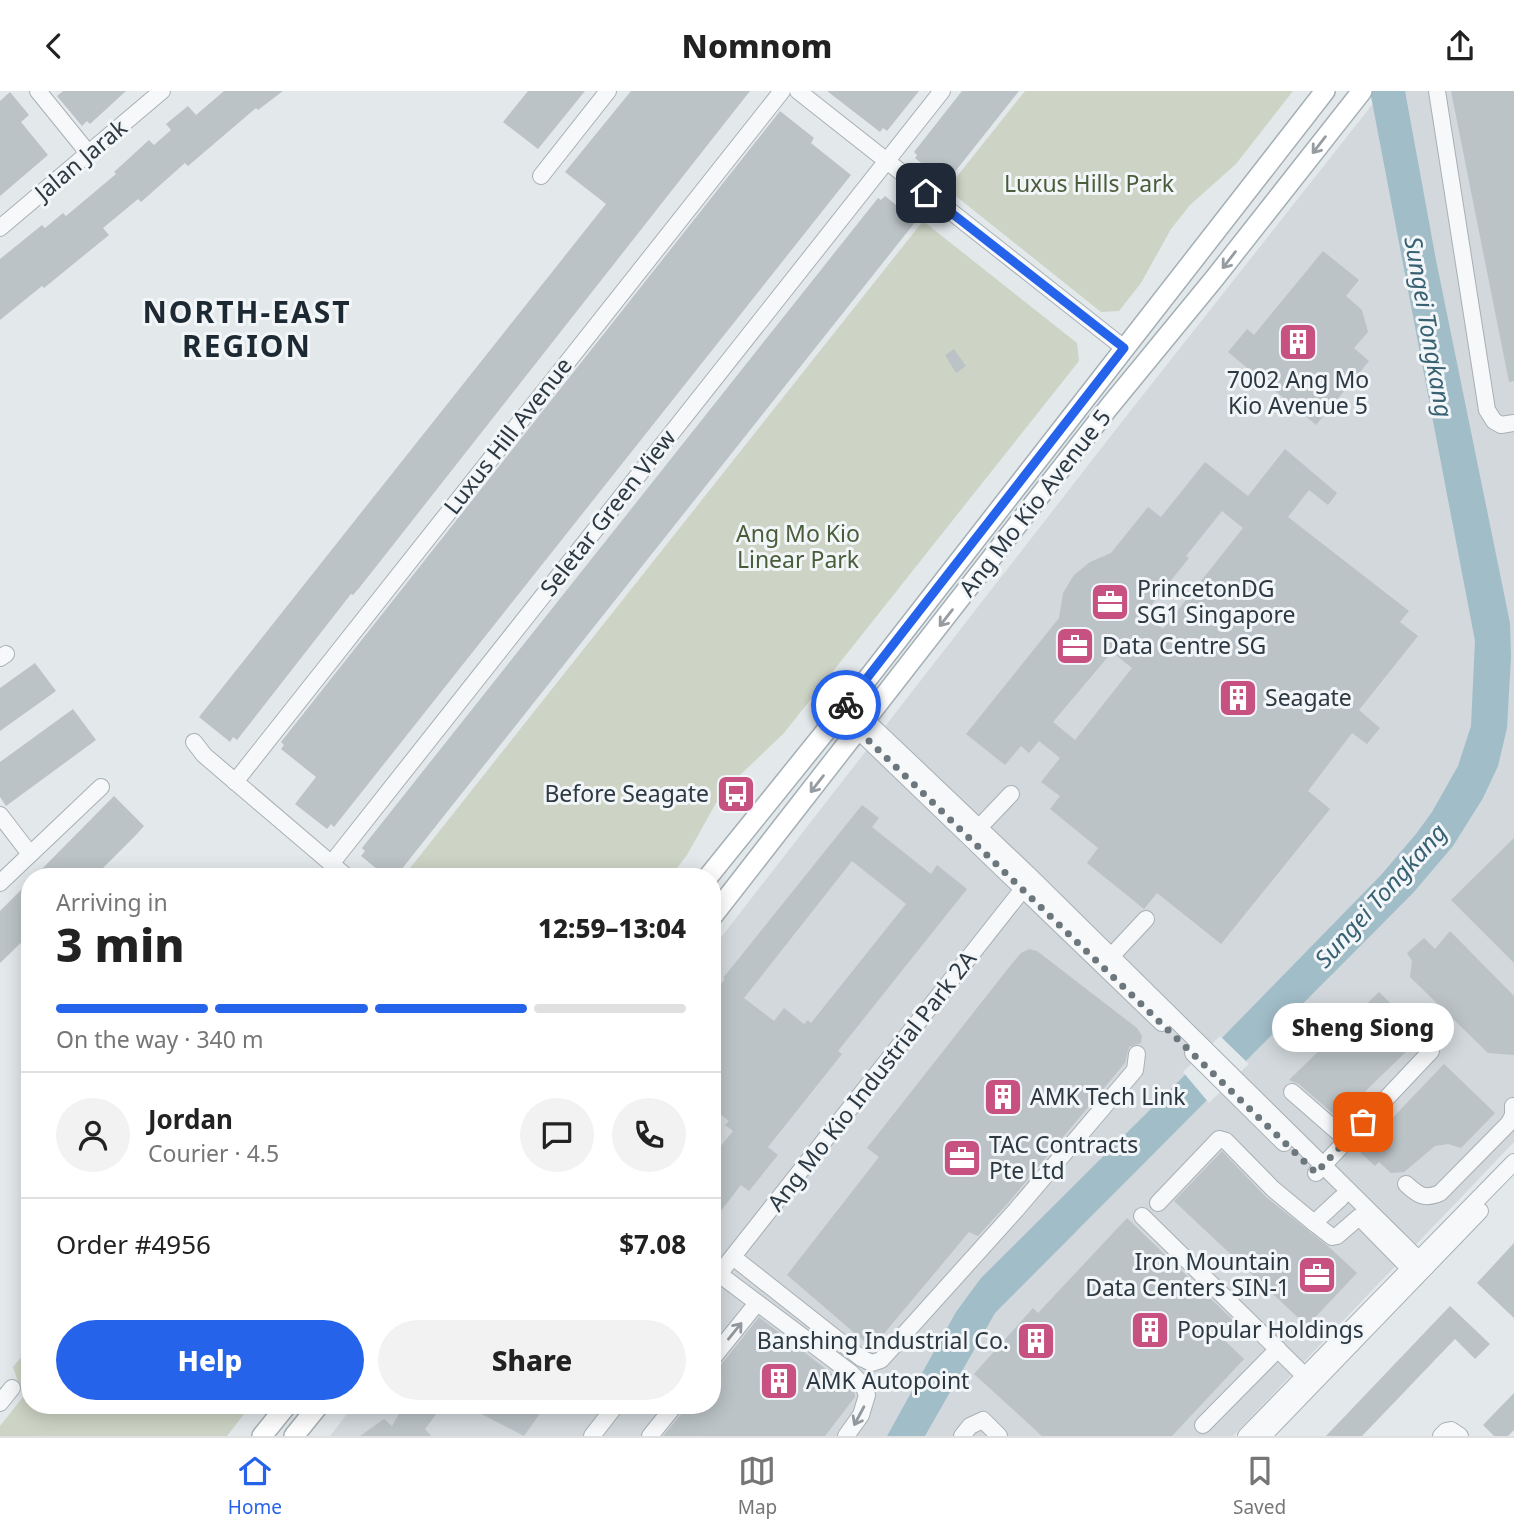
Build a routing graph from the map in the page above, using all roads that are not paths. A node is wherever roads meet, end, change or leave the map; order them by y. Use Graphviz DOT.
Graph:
graph roads {
  1 [pos="38,91"];
  2 [pos="162,91"];
  3 [pos="608,91"];
  4 [pos="782,91"];
  5 [pos="798,91"];
  6 [pos="942,91"];
  7 [pos="1325,91"];
  8 [pos="1362,91"];
  9 [pos="1437,91"];
  10 [pos="89,154"];
  11 [pos="886,162"];
  12 [pos="541,176"];
  13 [pos="0,228"];
  14 [pos="1124,348"];
  15 [pos="1514,423"];
  16 [pos="844,708"];
  17 [pos="863,725"];
  18 [pos="194,742"];
  19 [pos="235,782"];
  20 [pos="101,787"];
  21 [pos="1011,794"];
  22 [pos="0,815"];
  23 [pos="974,833"];
  24 [pos="30,854"];
  25 [pos="331,864"];
  26 [pos="336,868"];
  27 [pos="715,868"];
  28 [pos="0,883"];
  29 [pos="1028,883"];
  30 [pos="721,906"];
  31 [pos="1146,919"];
  32 [pos="1106,961"];
  33 [pos="1431,1051"];
  34 [pos="1137,1054"];
  35 [pos="1292,1093"];
  36 [pos="1513,1114"];
  37 [pos="1346,1140"];
  38 [pos="1514,1162"];
  39 [pos="1319,1170"];
  40 [pos="1514,1175"];
  41 [pos="1406,1184"];
  42 [pos="1340,1198"];
  43 [pos="1158,1203"];
  44 [pos="1142,1216"];
  45 [pos="1359,1217"];
  46 [pos="1314,1223"];
  47 [pos="733,1257"];
  48 [pos="1417,1267"];
  49 [pos="721,1273"];
  50 [pos="721,1282"];
  51 [pos="757,1303"];
  52 [pos="721,1348"];
  53 [pos="1278,1349"];
  54 [pos="1308,1380"];
  55 [pos="12,1388"];
  56 [pos="0,1403"];
  57 [pos="280,1414"];
  58 [pos="312,1414"];
  59 [pos="609,1414"];
  60 [pos="668,1414"];
  61 [pos="1203,1425"];
  62 [pos="262,1436"];
  63 [pos="294,1436"];
  64 [pos="592,1436"];
  65 [pos="650,1436"];
  66 [pos="846,1436"];
  67 [pos="962,1436"];
  68 [pos="999,1436"];
  69 [pos="1246,1436"];
  70 [pos="1263,1436"];
  71 [pos="1441,1436"];
  72 [pos="1460,1436"];
  1 -- 10 [label="street"];
  2 -- 10 [label="street, Jalan Jarak"];
  3 -- 12 [label="street"];
  4 -- 19 [label="street, Luxus Hill Avenue"];
  5 -- 11 [label="street"];
  6 -- 11 [label="street, Seletar Green View"];
  7 -- 14 [label="main road, Ang Mo Kio Avenue 5"];
  8 -- 17 [label="main road, Ang Mo Kio Avenue 5, one-way"];
  9 -- 15 [label="street"];
  10 -- 13 [label="street, Jalan Jarak"];
  11 -- 14 [label="street"];
  11 -- 25 [label="street, Seletar Green View"];
  14 -- 16 [label="main road, Ang Mo Kio Avenue 5"];
  16 -- 17 [label="street"];
  16 -- 27 [label="main road, Ang Mo Kio Avenue 5"];
  17 -- 23 [label="street"];
  17 -- 30 [label="main road, Ang Mo Kio Avenue 5, one-way"];
  18 -- 19 [label="street"];
  19 -- 25 [label="street"];
  20 -- 24 [label="street"];
  21 -- 23 [label="street"];
  22 -- 24 [label="street"];
  23 -- 29 [label="street"];
  24 -- 28 [label="street"];
  25 -- 26 [label="street"];
  29 -- 32 [label="street"];
  29 -- 47 [label="street, Ang Mo Kio Industrial Park 2A"];
  31 -- 32 [label="street"];
  32 -- 39 [label="street"];
  33 -- 37 [label="street"];
  34 -- 47 [label="street"];
  35 -- 37 [label="street"];
  36 -- 41 [label="street"];
  37 -- 39 [label="street"];
  38 -- 48 [label="street"];
  39 -- 42 [label="street"];
  39 -- 48 [label="street"];
  40 -- 48 [label="street"];
  42 -- 45 [label="street"];
  42 -- 46 [label="street"];
  43 -- 46 [label="street"];
  44 -- 53 [label="street"];
  45 -- 46 [label="street"];
  45 -- 48 [label="street"];
  47 -- 49 [label="street, Ang Mo Kio Industrial Park 2A"];
  48 -- 54 [label="street"];
  50 -- 51 [label="street"];
  52 -- 51 [label="street, one-way"];
  51 -- 66 [label="street, one-way"];
  53 -- 54 [label="street"];
  53 -- 61 [label="street"];
  54 -- 69 [label="street"];
  54 -- 70 [label="street"];
  55 -- 56 [label="street"];
  57 -- 62 [label="main road"];
  58 -- 63 [label="main road"];
  59 -- 64 [label="street"];
  60 -- 65 [label="street"];
  67 -- 68 [label="street"];
  71 -- 72 [label="street"];
}
